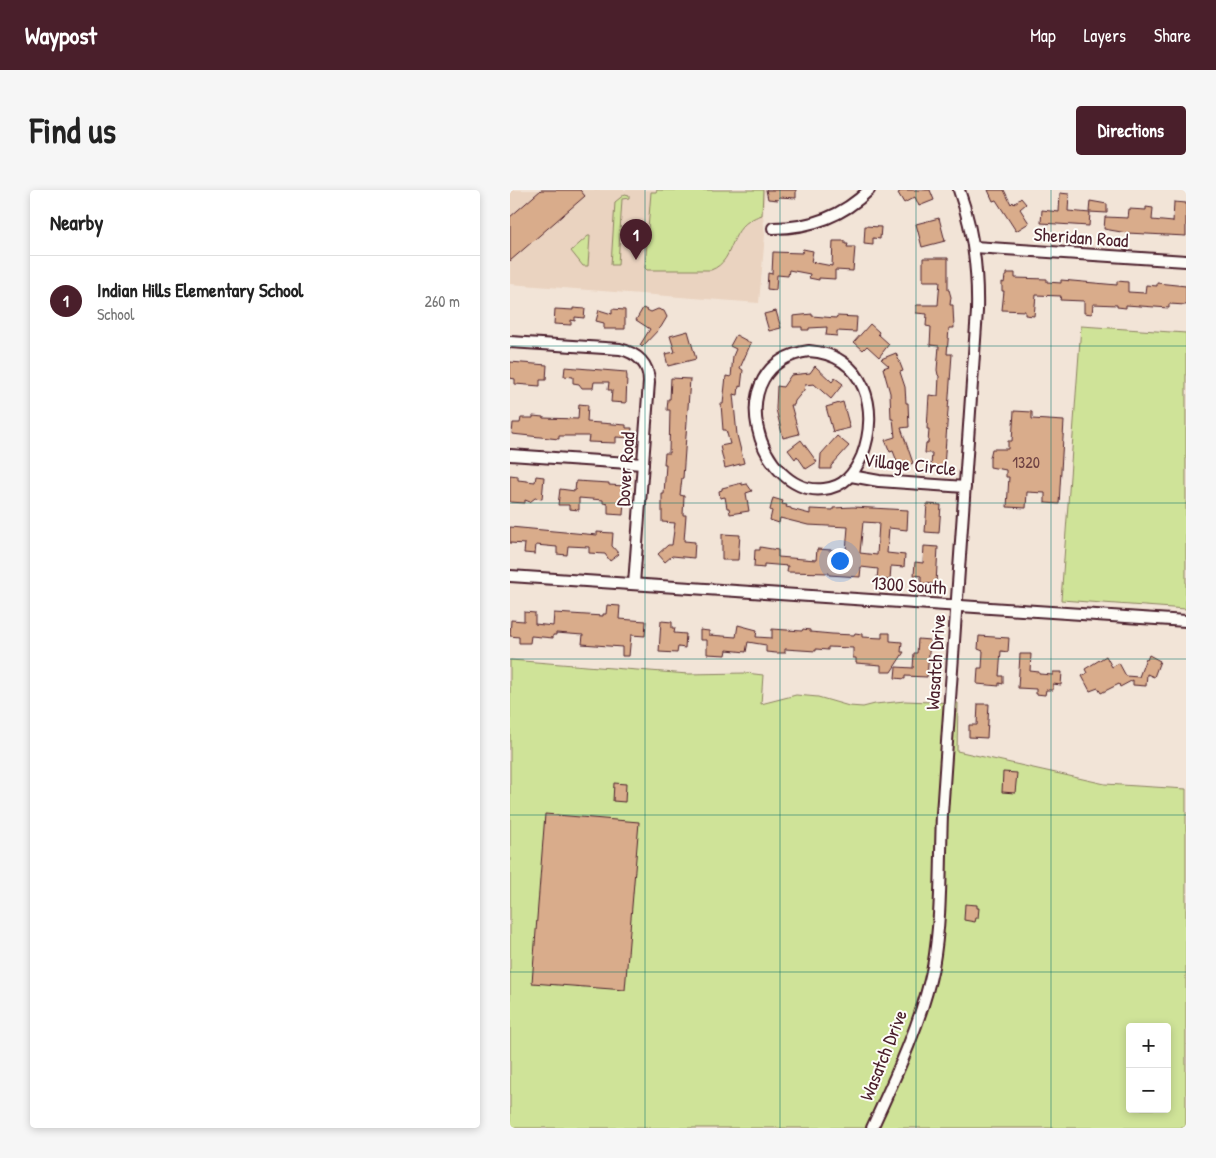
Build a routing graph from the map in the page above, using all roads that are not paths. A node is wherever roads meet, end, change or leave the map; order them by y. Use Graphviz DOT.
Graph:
graph roads {
  1 [pos="869,190"];
  2 [pos="959,190"];
  3 [pos="773,228"];
  4 [pos="974,247"];
  5 [pos="1186,261"];
  6 [pos="510,342"];
  7 [pos="510,455"];
  8 [pos="643,464"];
  9 [pos="851,476"];
  10 [pos="965,487"];
  11 [pos="510,576"];
  12 [pos="634,584"];
  13 [pos="956,606"];
  14 [pos="1186,621"];
  15 [pos="872,1128"];
  1 -- 3 [label="street"];
  2 -- 4 [label="street, Wasatch Drive"];
  4 -- 5 [label="street, Sheridan Road"];
  4 -- 10 [label="street, Wasatch Drive"];
  6 -- 8 [label="street, Dover Road"];
  7 -- 8 [label="street"];
  8 -- 12 [label="street, Dover Road"];
  9 -- 9 [label="street, Village Circle"];
  9 -- 10 [label="street, Village Circle"];
  10 -- 13 [label="street, Wasatch Drive"];
  11 -- 12 [label="street, 1300 South"];
  12 -- 13 [label="street, 1300 South"];
  13 -- 14 [label="street, 1300 South"];
  13 -- 15 [label="street, Wasatch Drive"];
}
